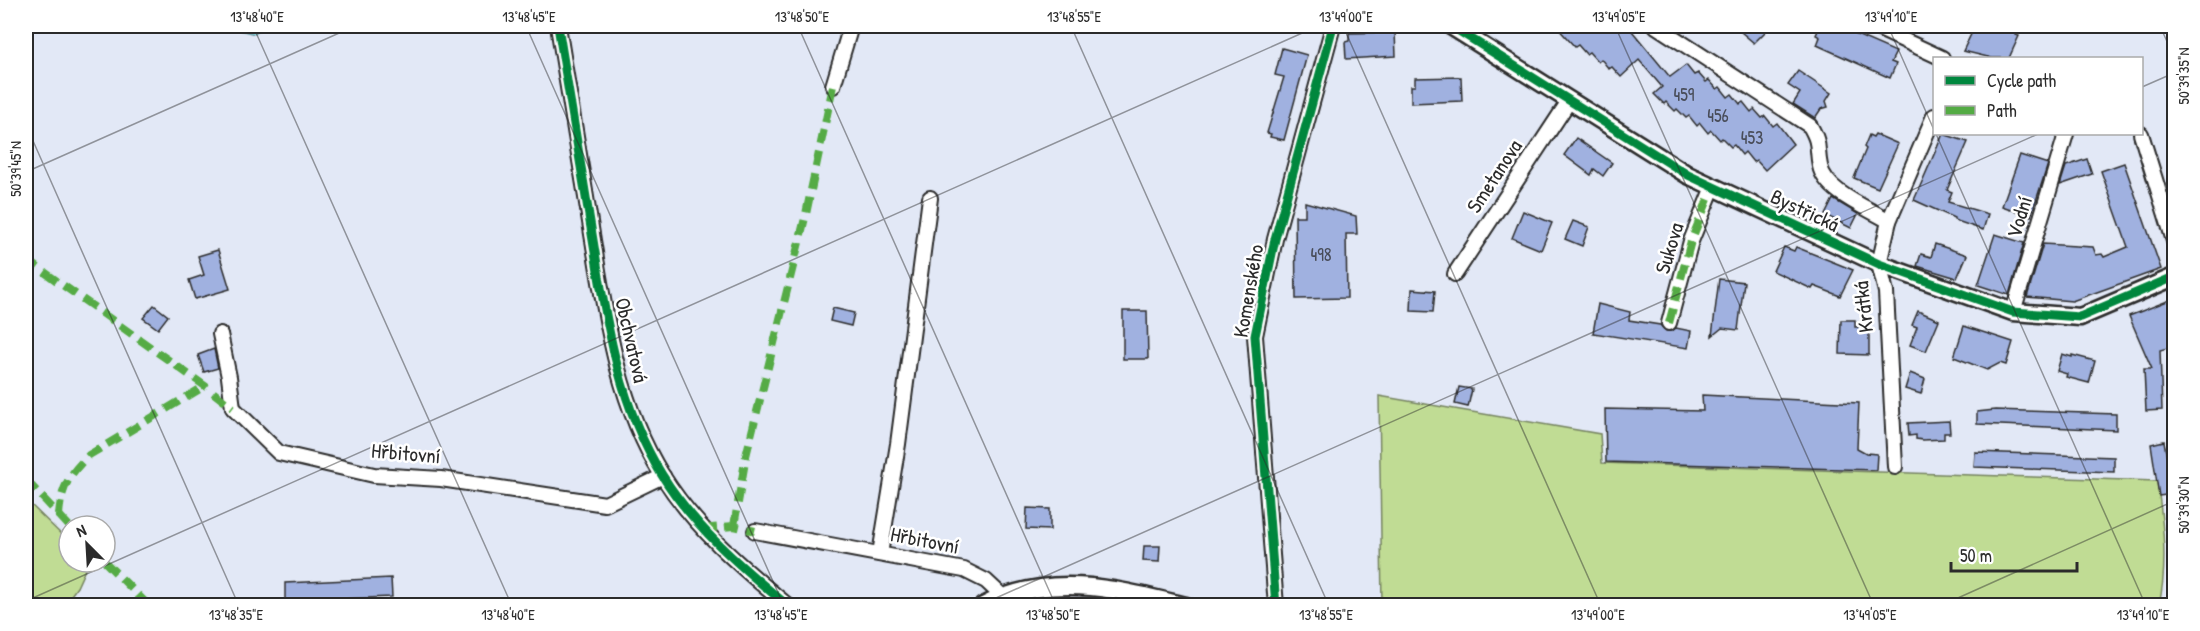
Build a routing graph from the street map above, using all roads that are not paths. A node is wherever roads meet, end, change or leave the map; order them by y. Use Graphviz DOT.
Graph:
graph roads {
  1 [pos="558,26"];
  2 [pos="851,26"];
  3 [pos="1333,26"];
  4 [pos="1451,26"];
  5 [pos="1656,26"];
  6 [pos="1873,26"];
  7 [pos="1940,57"];
  8 [pos="833,86"];
  9 [pos="1569,100"];
  10 [pos="1933,121"];
  11 [pos="2066,135"];
  12 [pos="2141,135"];
  13 [pos="1713,187"];
  14 [pos="930,198"];
  15 [pos="1889,220"];
  16 [pos="2175,241"];
  17 [pos="1879,264"];
  18 [pos="1455,274"];
  19 [pos="2175,277"];
  20 [pos="2013,312"];
  21 [pos="1669,323"];
  22 [pos="220,334"];
  23 [pos="1895,467"];
  24 [pos="663,476"];
  25 [pos="755,531"];
  26 [pos="880,554"];
  27 [pos="1002,596"];
  28 [pos="788,606"];
  29 [pos="983,606"];
  30 [pos="1186,606"];
  31 [pos="1276,606"];
  1 -- 24 [label="street, Obchvatová"];
  2 -- 8 [label="street"];
  3 -- 31 [label="street, Komenského"];
  4 -- 9 [label="street, Bystřická"];
  5 -- 15 [label="street"];
  6 -- 7 [label="street"];
  9 -- 13 [label="street, Bystřická"];
  9 -- 18 [label="street, Smetanova"];
  10 -- 15 [label="street, Krátká"];
  11 -- 20 [label="street, Vodní"];
  12 -- 16 [label="street"];
  13 -- 17 [label="street, Bystřická"];
  13 -- 21 [label="street, Sukova"];
  14 -- 26 [label="street"];
  15 -- 17 [label="street, Krátká"];
  17 -- 20 [label="street, Bystřická"];
  17 -- 23 [label="street, Krátká"];
  19 -- 20 [label="street, Bystřická"];
  22 -- 24 [label="street, Hřbitovní"];
  24 -- 28 [label="street, Obchvatová"];
  25 -- 26 [label="street, Hřbitovní"];
  26 -- 27 [label="street, Hřbitovní"];
  27 -- 29 [label="street"];
  27 -- 30 [label="street"];
}
